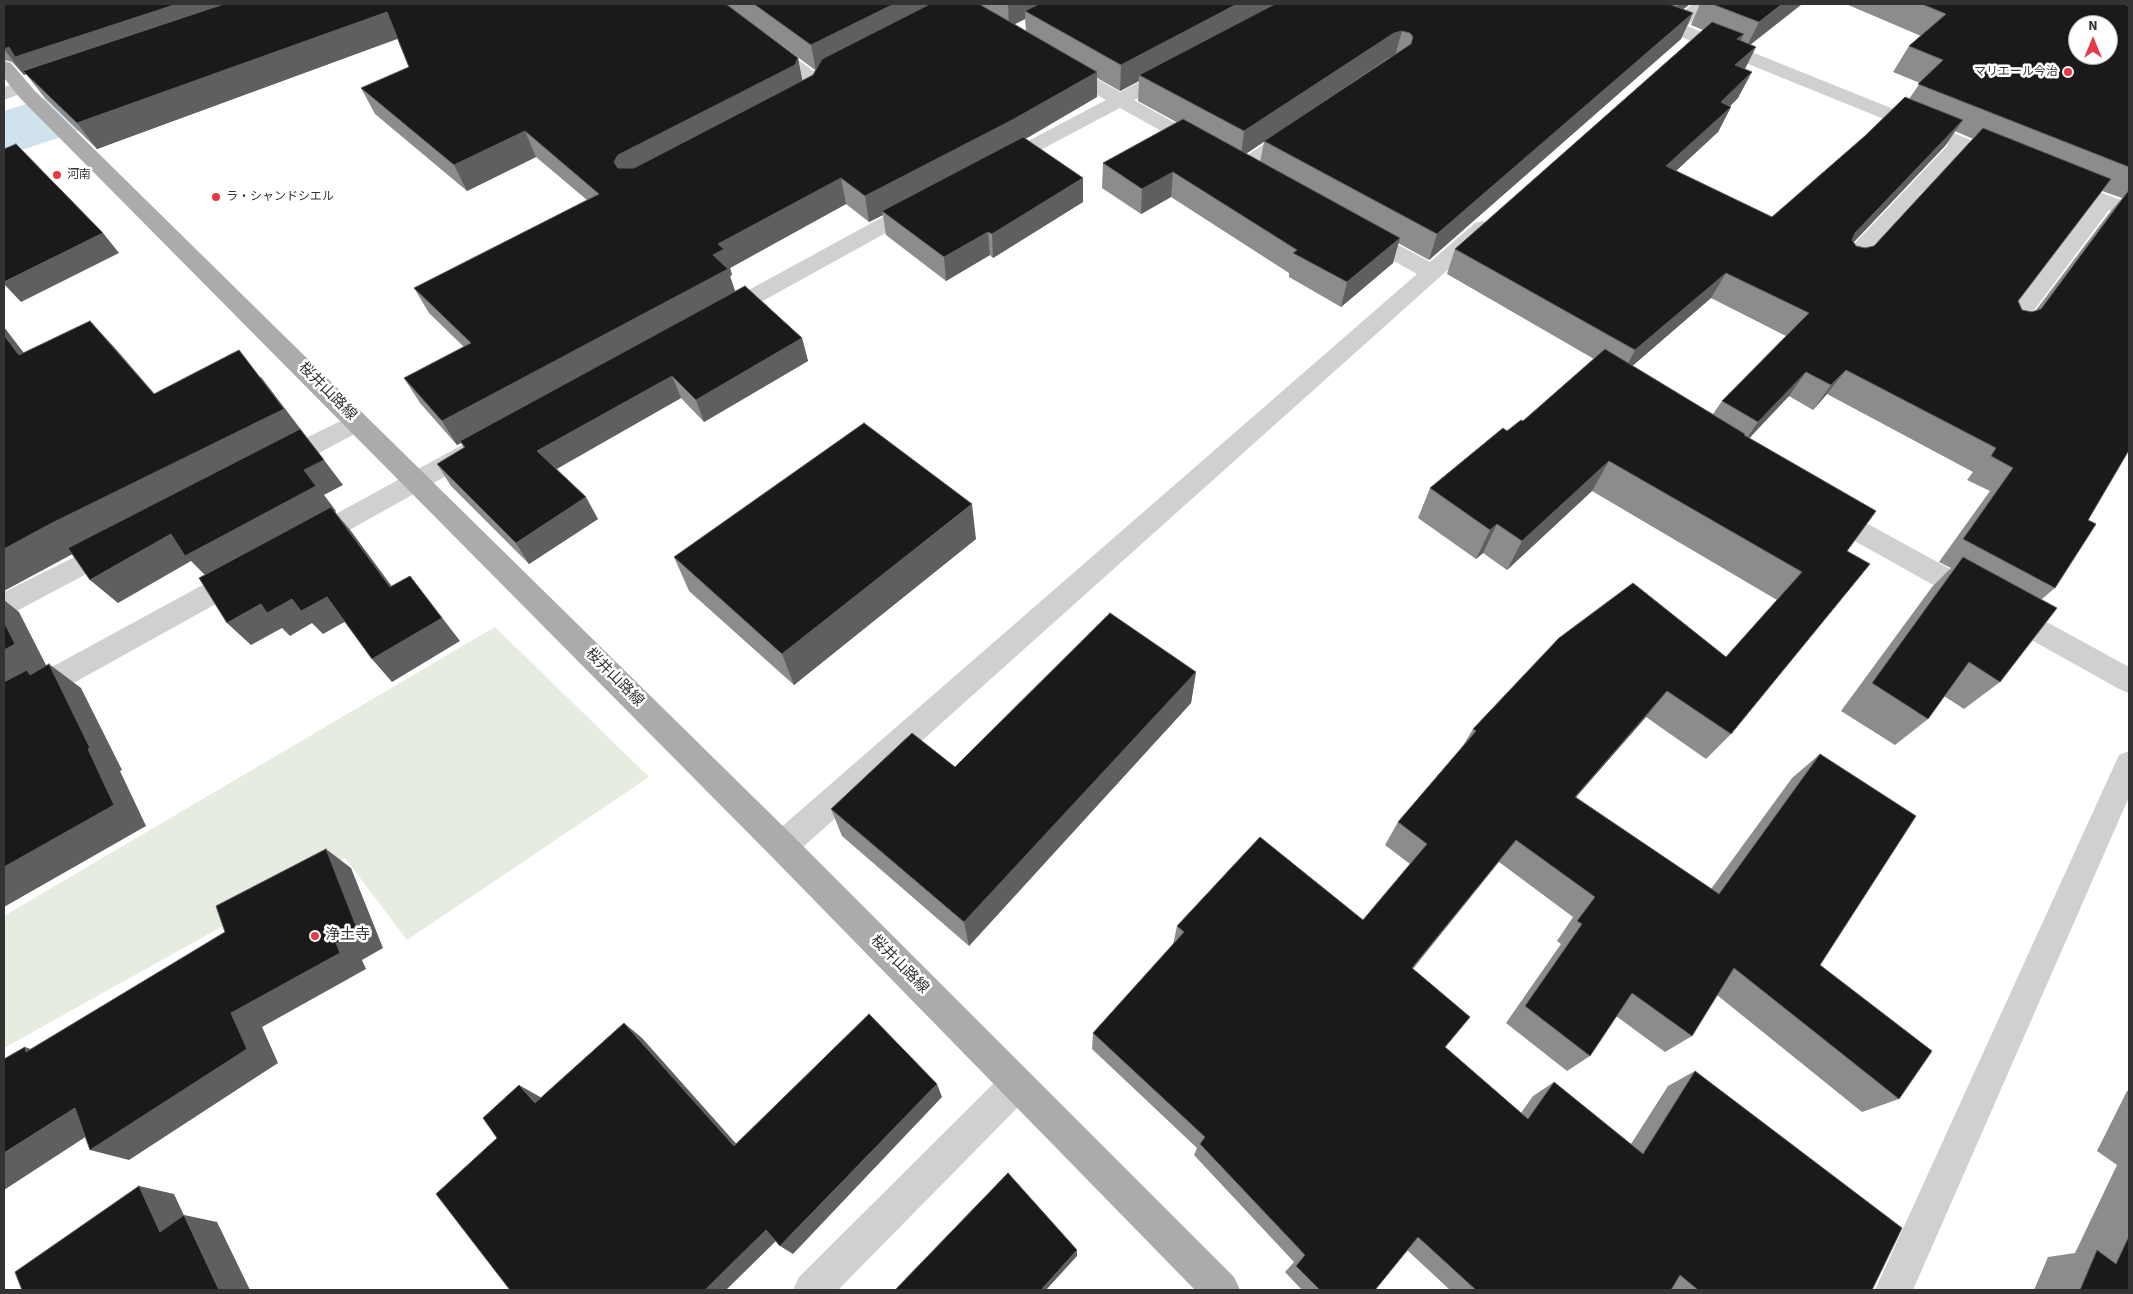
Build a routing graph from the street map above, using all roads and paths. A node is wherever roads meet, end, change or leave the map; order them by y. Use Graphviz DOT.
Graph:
graph roads {
  1 [pos="711,4"];
  2 [pos="1616,4"];
  3 [pos="1704,4"];
  4 [pos="1675,27"];
  5 [pos="1698,37"];
  6 [pos="1676,56"];
  7 [pos="1051,61"];
  8 [pos="1188,64"];
  9 [pos="834,71"];
  10 [pos="20,86"];
  11 [pos="1119,100"];
  12 [pos="1306,124"];
  13 [pos="1961,143"];
  14 [pos="2015,165"];
  15 [pos="980,174"];
  16 [pos="2042,176"];
  17 [pos="937,197"];
  18 [pos="2105,201"];
  19 [pos="2129,211"];
  20 [pos="1498,214"];
  21 [pos="1345,225"];
  22 [pos="1847,265"];
  23 [pos="1432,273"];
  24 [pos="703,324"];
  25 [pos="2009,327"];
  26 [pos="357,422"];
  27 [pos="486,443"];
  28 [pos="260,472"];
  29 [pos="417,481"];
  30 [pos="1804,500"];
  31 [pos="136,536"];
  32 [pos="288,552"];
  33 [pos="262,566"];
  34 [pos="4,605"];
  35 [pos="2129,681"];
  36 [pos="4,706"];
  37 [pos="2129,764"];
  38 [pos="782,846"];
  39 [pos="1017,1084"];
  40 [pos="812,1290"];
  41 [pos="1221,1290"];
  42 [pos="1894,1290"];
  1 -- 9 [label="street"];
  2 -- 4 [label="street"];
  3 -- 4 [label="street"];
  4 -- 5 [label="street"];
  5 -- 6 [label="street"];
  5 -- 13 [label="street"];
  7 -- 11 [label="street"];
  8 -- 11 [label="street"];
  10 -- 26 [label="main road, 桜井山路線"];
  11 -- 12 [label="street"];
  11 -- 15 [label="street"];
  13 -- 14 [label="street"];
  13 -- 22 [label="street"];
  16 -- 18 [label="street"];
  17 -- 24 [label="street"];
  18 -- 19 [label="street"];
  18 -- 25 [label="street"];
  20 -- 23 [label="street"];
  21 -- 23 [label="street"];
  23 -- 38 [label="street"];
  26 -- 28 [label="street"];
  26 -- 29 [label="main road, 桜井山路線"];
  27 -- 29 [label="street"];
  29 -- 32 [label="street"];
  29 -- 38 [label="main road, 桜井山路線"];
  30 -- 35 [label="street"];
  31 -- 34 [label="street"];
  33 -- 36 [label="street"];
  37 -- 42 [label="street"];
  38 -- 39 [label="main road, 桜井山路線"];
  39 -- 40 [label="street"];
  39 -- 41 [label="main road, 桜井山路線"];
}
